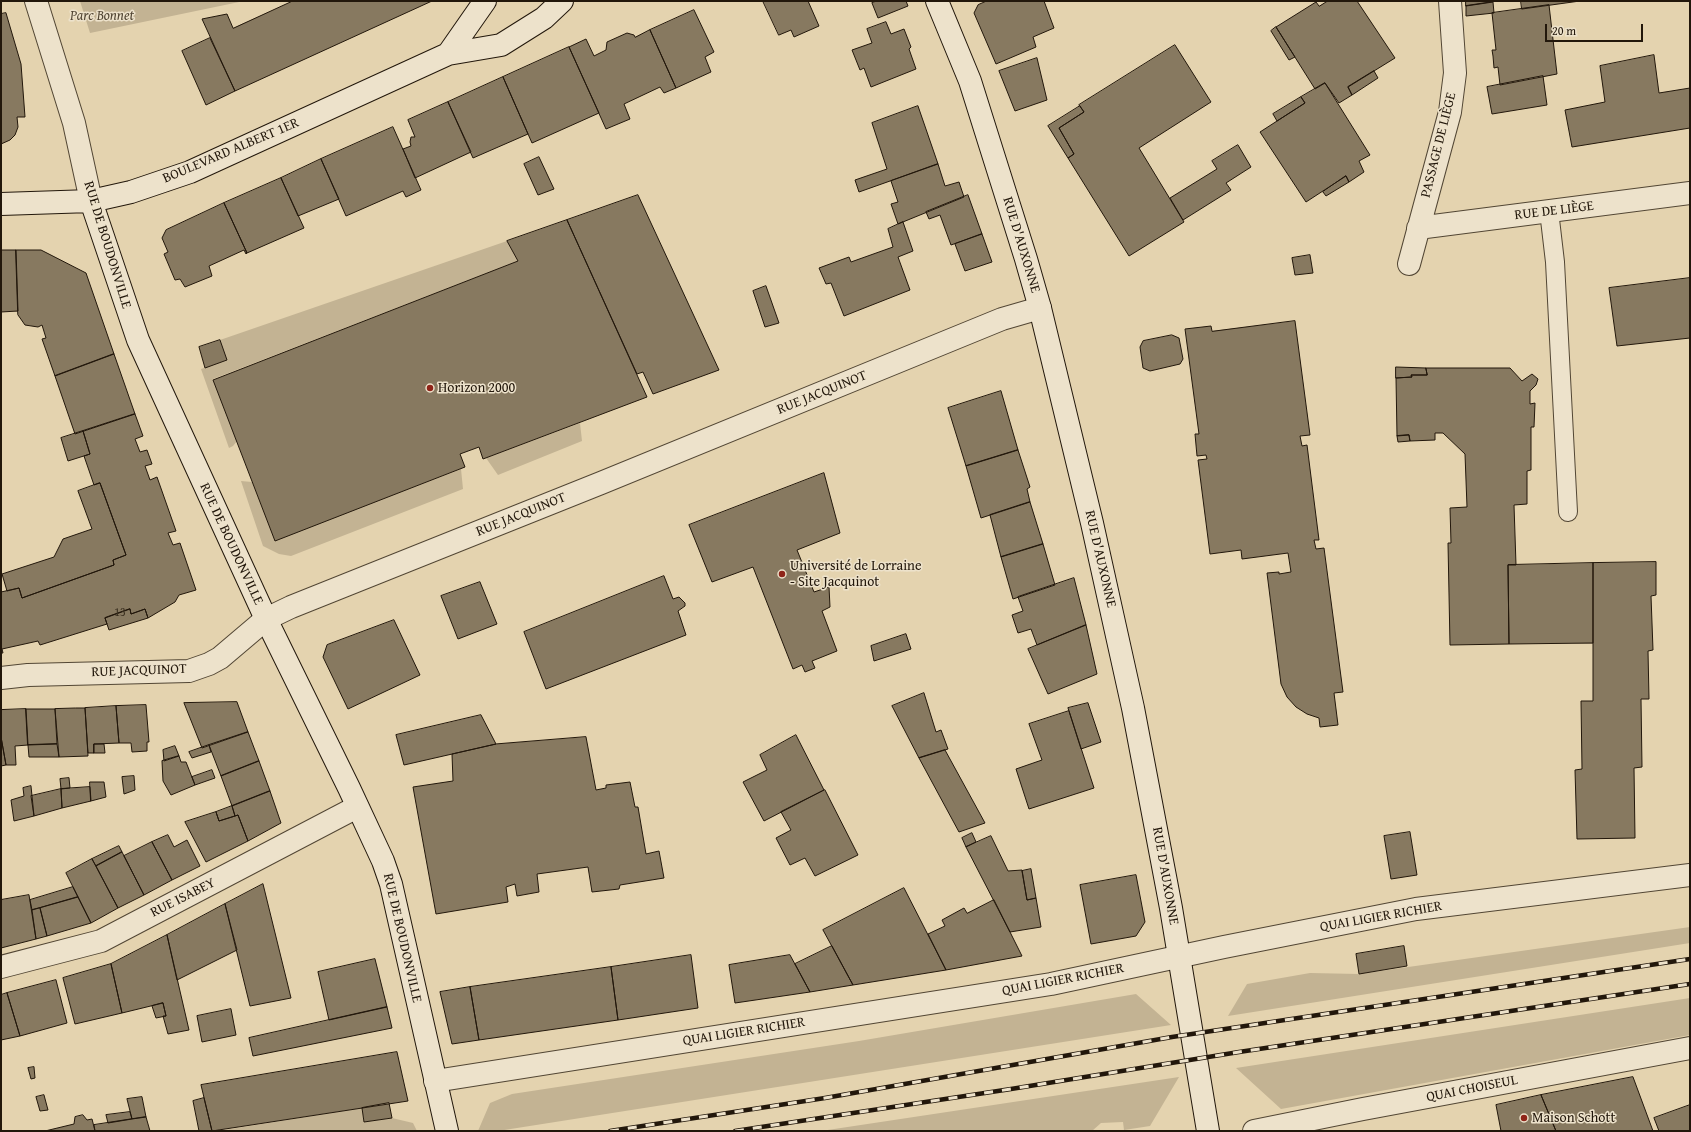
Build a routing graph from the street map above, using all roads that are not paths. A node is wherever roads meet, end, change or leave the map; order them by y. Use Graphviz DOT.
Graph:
graph roads {
  1 [pos="36,1"];
  2 [pos="485,1"];
  3 [pos="562,1"];
  4 [pos="937,1"];
  5 [pos="1450,1"];
  6 [pos="448,54"];
  7 [pos="1690,193"];
  8 [pos="91,201"];
  9 [pos="1,204"];
  10 [pos="1549,211"];
  11 [pos="1418,228"];
  12 [pos="1409,264"];
  13 [pos="1040,308"];
  14 [pos="1568,512"];
  15 [pos="266,619"];
  16 [pos="1,678"];
  17 [pos="358,807"];
  18 [pos="1690,875"];
  19 [pos="1179,957"];
  20 [pos="1,968"];
  21 [pos="1690,1048"];
  22 [pos="435,1080"];
  23 [pos="447,1131"];
  24 [pos="1208,1131"];
  25 [pos="1254,1131"];
  1 -- 8 [label="street, RUE DE BOUDONVILLE"];
  2 -- 6 [label="street"];
  3 -- 6 [label="street, BOULEVARD ALBERT 1ER"];
  4 -- 13 [label="street, RUE D'AUXONNE"];
  5 -- 11 [label="street, PASSAGE DE LIÈGE"];
  6 -- 8 [label="street, BOULEVARD ALBERT 1ER"];
  7 -- 10 [label="street, RUE DE LIÈGE"];
  8 -- 9 [label="street, BOULEVARD ALBERT 1ER"];
  8 -- 15 [label="street, RUE DE BOUDONVILLE"];
  10 -- 11 [label="street, RUE DE LIÈGE"];
  10 -- 14 [label="lane"];
  11 -- 12 [label="street, PASSAGE DE LIÈGE"];
  13 -- 15 [label="street, RUE JACQUINOT"];
  13 -- 19 [label="street, RUE D'AUXONNE"];
  15 -- 16 [label="street, RUE JACQUINOT"];
  15 -- 17 [label="street, RUE DE BOUDONVILLE"];
  17 -- 20 [label="street, RUE ISABEY"];
  17 -- 22 [label="street, RUE DE BOUDONVILLE"];
  18 -- 19 [label="street, QUAI LIGIER RICHIER"];
  19 -- 22 [label="street, QUAI LIGIER RICHIER"];
  19 -- 24 [label="street, RUE D'AUXONNE"];
  21 -- 25 [label="street, QUAI CHOISEUL"];
  22 -- 23 [label="street, RUE DE BOUDONVILLE"];
}
